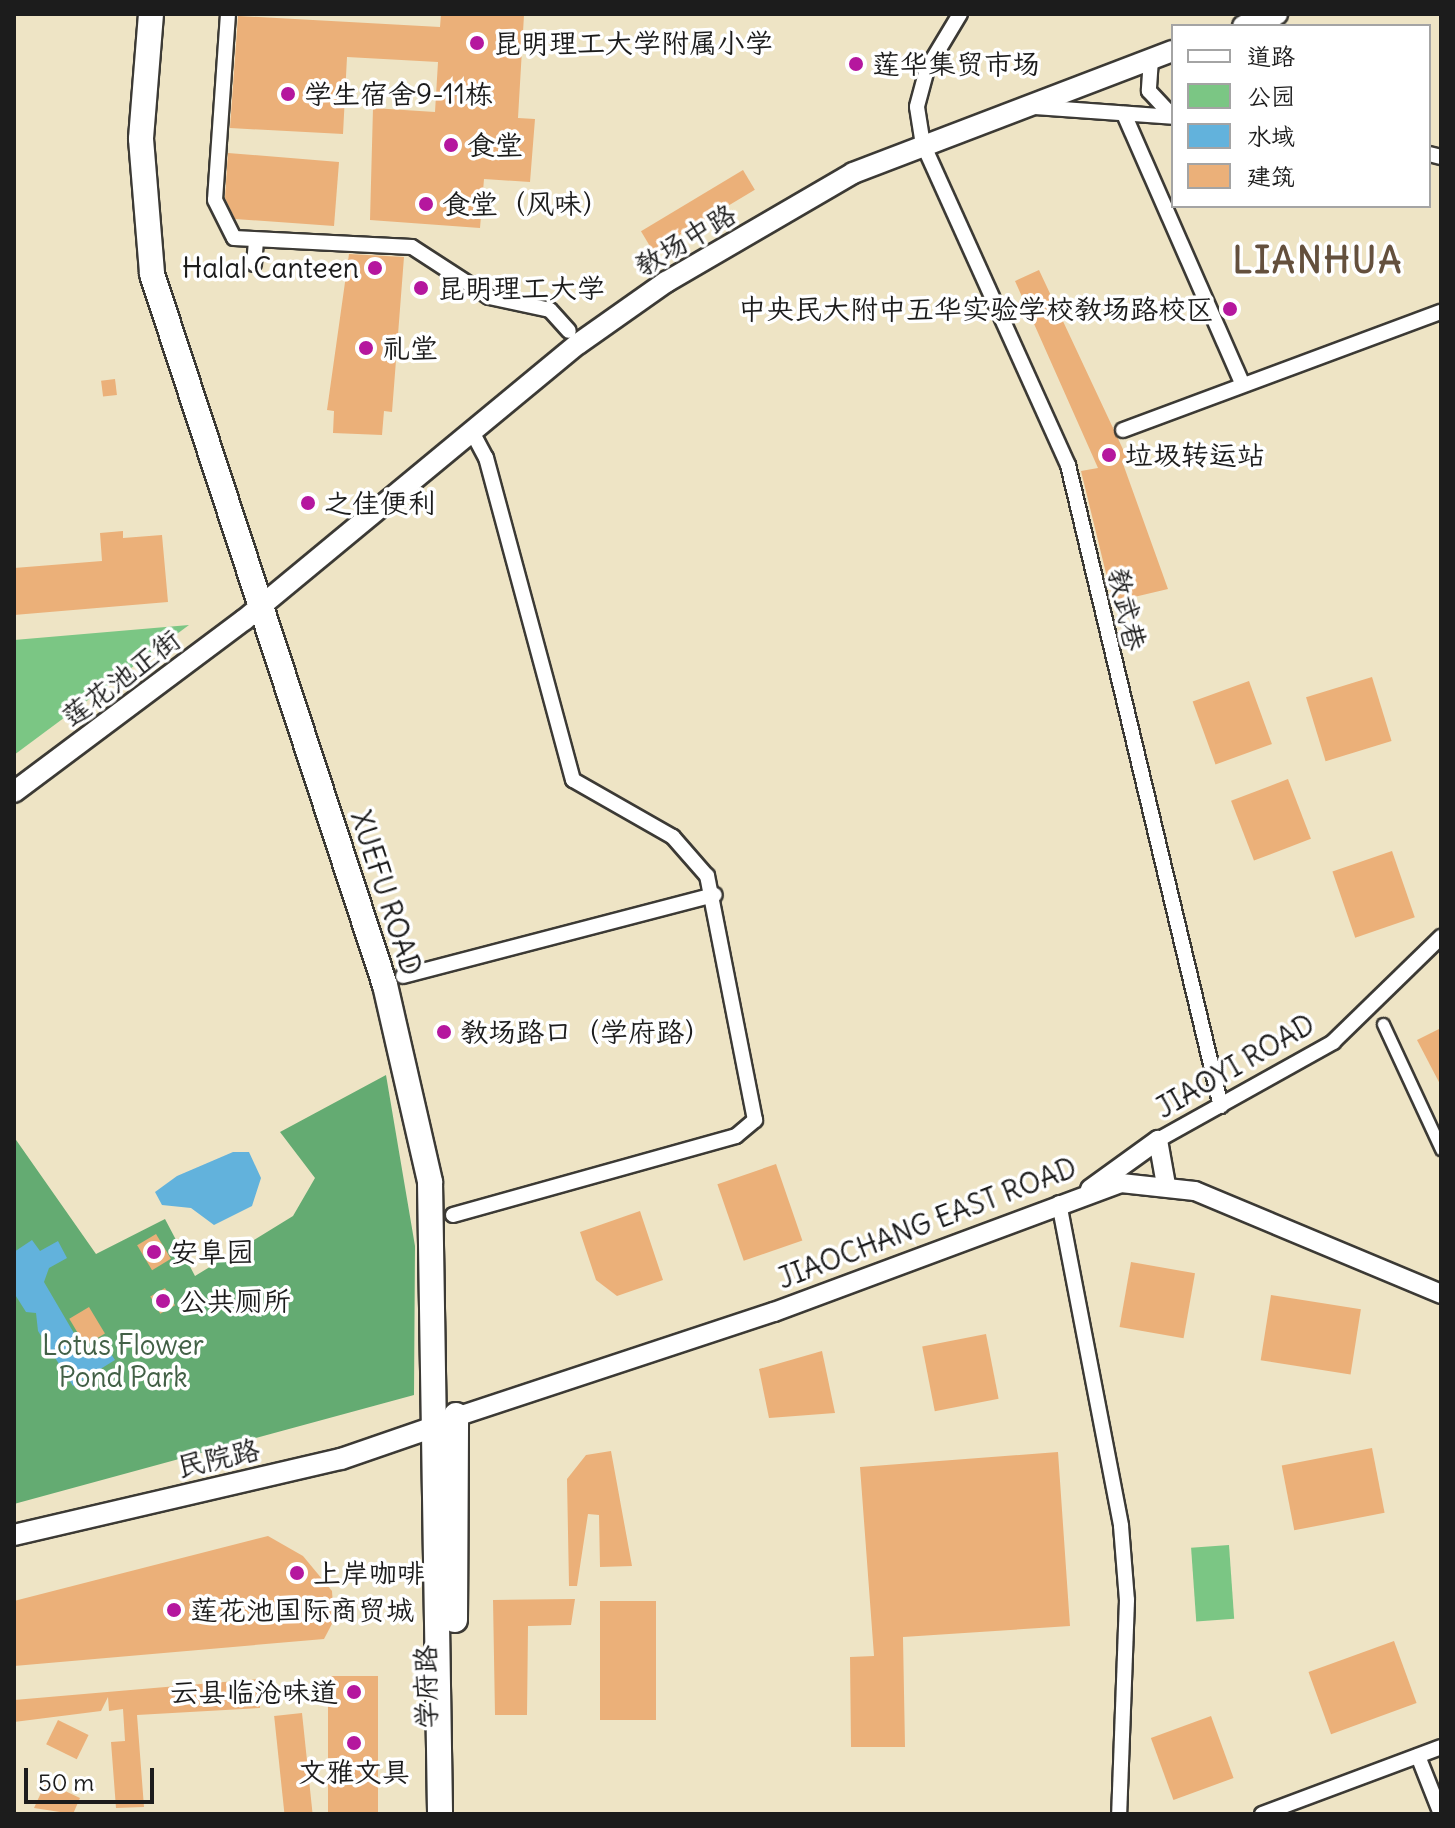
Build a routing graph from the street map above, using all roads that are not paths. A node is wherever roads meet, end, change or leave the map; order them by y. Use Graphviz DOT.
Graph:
graph roads {
  1 [pos="151,14"];
  2 [pos="228,14"];
  3 [pos="960,14"];
  4 [pos="1277,14"];
  5 [pos="1249,24"];
  6 [pos="1171,52"];
  7 [pos="1151,59"];
  8 [pos="1023,106"];
  9 [pos="1124,114"];
  10 [pos="1171,114"];
  11 [pos="1171,116"];
  12 [pos="923,144"];
  13 [pos="256,240"];
  14 [pos="254,264"];
  15 [pos="1441,312"];
  16 [pos="569,331"];
  17 [pos="1242,383"];
  18 [pos="1123,430"];
  19 [pos="472,432"];
  20 [pos="259,606"];
  21 [pos="14,792"];
  22 [pos="715,895"];
  23 [pos="1441,937"];
  24 [pos="403,976"];
  25 [pos="1383,1024"];
  26 [pos="1221,1106"];
  27 [pos="1158,1140"];
  28 [pos="1441,1149"];
  29 [pos="1166,1185"];
  30 [pos="1090,1190"];
  31 [pos="1059,1203"];
  32 [pos="453,1215"];
  33 [pos="1441,1294"];
  34 [pos="456,1415"];
  35 [pos="431,1428"];
  36 [pos="14,1535"];
  37 [pos="1441,1747"];
  38 [pos="1418,1756"];
  39 [pos="440,1814"];
  40 [pos="457,1814"];
  41 [pos="1119,1814"];
  42 [pos="1262,1814"];
  43 [pos="1441,1814"];
  1 -- 20 [label="main road, XUEFU ROAD"];
  2 -- 13 [label="street"];
  3 -- 12 [label="street, 教武巷"];
  4 -- 5 [label="main road"];
  6 -- 7 [label="main road"];
  7 -- 8 [label="main road"];
  7 -- 10 [label="street"];
  8 -- 9 [label="street, 教场中路"];
  8 -- 12 [label="main road, 教场中路"];
  9 -- 11 [label="street, 教场中路"];
  9 -- 17 [label="street"];
  12 -- 19 [label="main road, 教场中路"];
  12 -- 26 [label="street, 教武巷"];
  13 -- 14 [label="street"];
  13 -- 16 [label="street"];
  15 -- 17 [label="street"];
  17 -- 18 [label="street"];
  19 -- 20 [label="main road, 教场中路"];
  19 -- 22 [label="street"];
  20 -- 21 [label="main road, 莲花池正街"];
  20 -- 35 [label="main road, XUEFU ROAD"];
  22 -- 24 [label="street"];
  22 -- 32 [label="street"];
  23 -- 26 [label="street, JIAOYI ROAD"];
  25 -- 28 [label="street"];
  26 -- 27 [label="street, JIAOYI ROAD"];
  27 -- 29 [label="street"];
  27 -- 30 [label="street"];
  29 -- 30 [label="street, JIAOCHANG EAST ROAD"];
  29 -- 33 [label="street, JIAOCHANG EAST ROAD"];
  30 -- 31 [label="street, JIAOCHANG EAST ROAD"];
  31 -- 34 [label="street, JIAOCHANG EAST ROAD"];
  31 -- 41 [label="street"];
  34 -- 35 [label="street, JIAOCHANG EAST ROAD"];
  34 -- 40 [label="main road, 学府路"];
  35 -- 36 [label="main road, 民院路"];
  35 -- 39 [label="main road, XUEFU ROAD"];
  37 -- 38 [label="street"];
  38 -- 42 [label="street"];
  38 -- 43 [label="street"];
}
